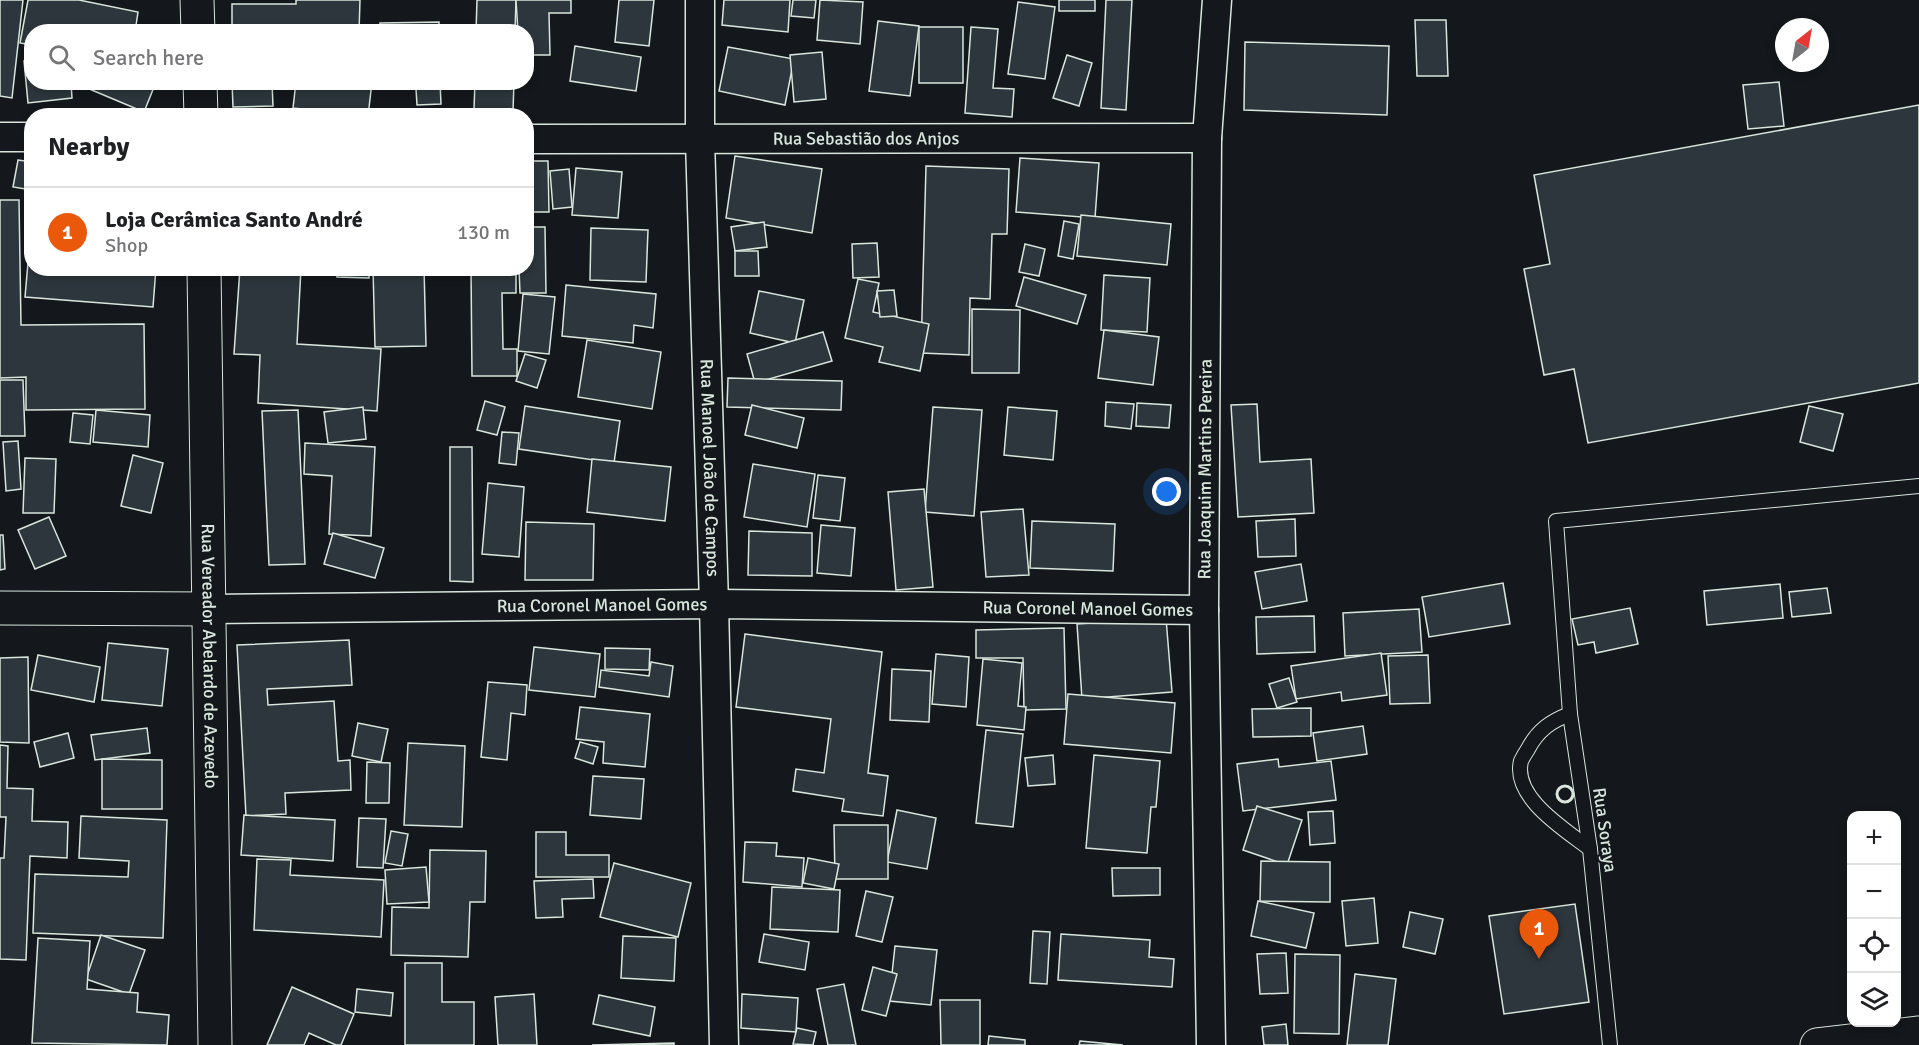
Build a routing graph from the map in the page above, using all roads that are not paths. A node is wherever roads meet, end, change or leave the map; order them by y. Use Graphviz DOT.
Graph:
graph roads {
  1 [pos="197,0"];
  2 [pos="700,0"];
  3 [pos="1217,0"];
  4 [pos="198,24"];
  5 [pos="200,90"];
  6 [pos="201,108"];
  7 [pos="24,137"];
  8 [pos="0,138"];
  9 [pos="1207,138"];
  10 [pos="534,139"];
  11 [pos="700,140"];
  12 [pos="204,276"];
  13 [pos="1919,486"];
  14 [pos="714,604"];
  15 [pos="0,608"];
  16 [pos="210,609"];
  17 [pos="1204,610"];
  18 [pos="1570,714"];
  19 [pos="1590,849"];
  20 [pos="1919,1033"];
  21 [pos="215,1045"];
  22 [pos="724,1045"];
  23 [pos="1211,1045"];
  24 [pos="1610,1045"];
  25 [pos="1817,1045"];
  1 -- 4 [label="street"];
  2 -- 11 [label="street, Rua Manoel João de Campos"];
  3 -- 9 [label="street, Rua Joaquim Martins Pereira"];
  5 -- 6 [label="street"];
  7 -- 8 [label="street"];
  9 -- 11 [label="street, Rua Sebastião dos Anjos"];
  9 -- 17 [label="street, Rua Joaquim Martins Pereira"];
  10 -- 11 [label="street, Rua Sebastião dos Anjos"];
  11 -- 14 [label="street, Rua Manoel João de Campos"];
  12 -- 16 [label="street, Rua Vereador Abelardo de Azevedo"];
  13 -- 18 [label="lane, Rua Soraya"];
  14 -- 16 [label="street, Rua Coronel Manoel Gomes"];
  14 -- 17 [label="street, Rua Coronel Manoel Gomes"];
  14 -- 22 [label="street, Rua Manoel João de Campos"];
  15 -- 16 [label="street, Rua Coronel Manoel Gomes"];
  16 -- 21 [label="street, Rua Vereador Abelardo de Azevedo"];
  17 -- 23 [label="street, Rua Joaquim Martins Pereira"];
  18 -- 19 [label="lane, Rua Soraya"];
  18 -- 19 [label="lane"];
  19 -- 24 [label="lane, Rua Soraya"];
  20 -- 25 [label="street"];
}
